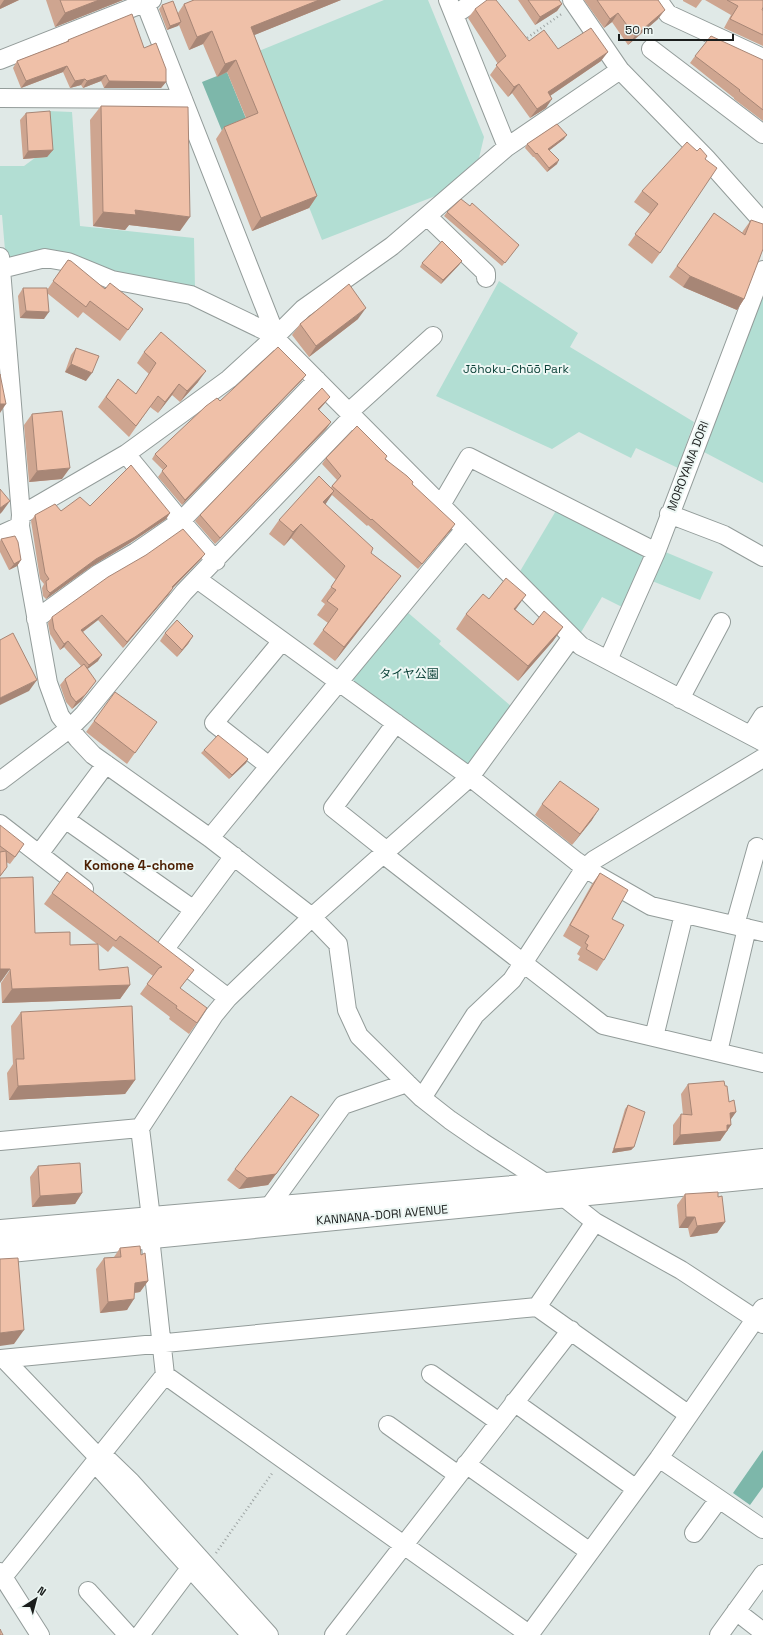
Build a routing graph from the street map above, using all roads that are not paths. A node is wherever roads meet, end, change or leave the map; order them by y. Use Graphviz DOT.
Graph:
graph roads {
  1 [pos="477,0"];
  2 [pos="658,0"];
  3 [pos="147,1"];
  4 [pos="573,3"];
  5 [pos="451,8"];
  6 [pos="651,49"];
  7 [pos="763,58"];
  8 [pos="0,60"];
  9 [pos="620,70"];
  10 [pos="0,98"];
  11 [pos="183,99"];
  12 [pos="763,134"];
  13 [pos="507,147"];
  14 [pos="427,216"];
  15 [pos="763,222"];
  16 [pos="0,263"];
  17 [pos="763,270"];
  18 [pos="486,278"];
  19 [pos="276,336"];
  20 [pos="433,336"];
  21 [pos="317,380"];
  22 [pos="351,414"];
  23 [pos="126,454"];
  24 [pos="441,505"];
  25 [pos="669,514"];
  26 [pos="20,520"];
  27 [pos="181,521"];
  28 [pos="465,529"];
  29 [pos="0,535"];
  30 [pos="656,552"];
  31 [pos="763,557"];
  32 [pos="216,560"];
  33 [pos="197,580"];
  34 [pos="36,619"];
  35 [pos="721,622"];
  36 [pos="572,636"];
  37 [pos="282,641"];
  38 [pos="608,660"];
  39 [pos="339,682"];
  40 [pos="680,699"];
  41 [pos="763,716"];
  42 [pos="396,723"];
  43 [pos="69,729"];
  44 [pos="757,739"];
  45 [pos="763,758"];
  46 [pos="106,764"];
  47 [pos="269,766"];
  48 [pos="470,777"];
  49 [pos="0,781"];
  50 [pos="65,819"];
  51 [pos="0,824"];
  52 [pos="210,838"];
  53 [pos="757,847"];
  54 [pos="385,852"];
  55 [pos="39,854"];
  56 [pos="234,856"];
  57 [pos="585,868"];
  58 [pos="95,897"];
  59 [pos="194,910"];
  60 [pos="684,914"];
  61 [pos="312,917"];
  62 [pos="748,928"];
  63 [pos="524,963"];
  64 [pos="228,998"];
  65 [pos="654,1037"];
  66 [pos="718,1052"];
  67 [pos="763,1063"];
  68 [pos="407,1083"];
  69 [pos="422,1098"];
  70 [pos="140,1128"];
  71 [pos="0,1141"];
  72 [pos="763,1160"];
  73 [pos="763,1177"];
  74 [pos="547,1184"];
  75 [pos="565,1198"];
  76 [pos="269,1207"];
  77 [pos="595,1222"];
  78 [pos="150,1227"];
  79 [pos="0,1231"];
  80 [pos="0,1252"];
  81 [pos="537,1307"];
  82 [pos="761,1317"];
  83 [pos="571,1330"];
  84 [pos="161,1342"];
  85 [pos="2,1359"];
  86 [pos="431,1374"];
  87 [pos="165,1375"];
  88 [pos="514,1402"];
  89 [pos="689,1415"];
  90 [pos="499,1422"];
  91 [pos="388,1425"];
  92 [pos="99,1458"];
  93 [pos="659,1458"];
  94 [pos="462,1470"];
  95 [pos="635,1488"];
  96 [pos="718,1499"];
  97 [pos="763,1530"];
  98 [pos="694,1534"];
  99 [pos="404,1545"];
  100 [pos="590,1552"];
  101 [pos="198,1564"];
  102 [pos="763,1574"];
  103 [pos="1,1576"];
  104 [pos="88,1592"];
  105 [pos="736,1611"];
  106 [pos="763,1632"];
  107 [pos="40,1635"];
  108 [pos="128,1635"];
  109 [pos="140,1635"];
  110 [pos="252,1635"];
  111 [pos="269,1635"];
  112 [pos="334,1635"];
  113 [pos="530,1635"];
  114 [pos="719,1635"];
  1 -- 5 [label="street"];
  2 -- 7 [label="street"];
  3 -- 8 [label="street"];
  3 -- 11 [label="street"];
  4 -- 9 [label="street"];
  5 -- 13 [label="street"];
  6 -- 12 [label="street"];
  9 -- 13 [label="street"];
  9 -- 15 [label="street"];
  10 -- 11 [label="street"];
  11 -- 19 [label="street"];
  13 -- 14 [label="street"];
  14 -- 18 [label="street"];
  14 -- 19 [label="street"];
  16 -- 19 [label="street"];
  16 -- 26 [label="street"];
  17 -- 25 [label="street, MOROYAMA DORI"];
  19 -- 21 [label="street"];
  19 -- 23 [label="street"];
  20 -- 22 [label="street"];
  21 -- 22 [label="street"];
  21 -- 27 [label="street"];
  22 -- 24 [label="street"];
  22 -- 32 [label="street"];
  23 -- 26 [label="street"];
  23 -- 27 [label="street"];
  24 -- 28 [label="street"];
  24 -- 30 [label="street"];
  25 -- 30 [label="street, MOROYAMA DORI"];
  25 -- 31 [label="street"];
  26 -- 29 [label="street"];
  26 -- 34 [label="street"];
  27 -- 32 [label="street"];
  27 -- 34 [label="street"];
  28 -- 36 [label="street"];
  28 -- 39 [label="street"];
  30 -- 38 [label="street, MOROYAMA DORI"];
  32 -- 33 [label="street"];
  33 -- 37 [label="street"];
  33 -- 43 [label="street"];
  34 -- 43 [label="street"];
  35 -- 40 [label="street"];
  36 -- 38 [label="street"];
  36 -- 48 [label="street"];
  37 -- 39 [label="street"];
  37 -- 47 [label="street"];
  38 -- 40 [label="street"];
  39 -- 42 [label="street"];
  39 -- 47 [label="street"];
  40 -- 44 [label="street"];
  41 -- 44 [label="street"];
  42 -- 48 [label="street"];
  42 -- 54 [label="street"];
  43 -- 46 [label="street"];
  43 -- 49 [label="street"];
  45 -- 57 [label="street"];
  46 -- 50 [label="street"];
  46 -- 52 [label="street"];
  47 -- 52 [label="street"];
  48 -- 54 [label="street"];
  48 -- 57 [label="street"];
  50 -- 55 [label="street"];
  50 -- 59 [label="street"];
  51 -- 55 [label="street"];
  52 -- 56 [label="street"];
  53 -- 62 [label="street"];
  54 -- 61 [label="street"];
  54 -- 63 [label="street"];
  55 -- 58 [label="street"];
  56 -- 59 [label="street"];
  56 -- 61 [label="street"];
  57 -- 60 [label="street"];
  57 -- 63 [label="street"];
  59 -- 64 [label="street"];
  60 -- 62 [label="street"];
  60 -- 65 [label="street"];
  61 -- 64 [label="street"];
  61 -- 68 [label="street"];
  62 -- 66 [label="street"];
  63 -- 65 [label="street"];
  63 -- 69 [label="street"];
  64 -- 70 [label="street"];
  65 -- 66 [label="street"];
  66 -- 67 [label="street"];
  68 -- 69 [label="street"];
  68 -- 76 [label="street"];
  69 -- 74 [label="street"];
  70 -- 71 [label="street"];
  70 -- 78 [label="street"];
  72 -- 74 [label="main road, KANNANA-DORI AVENUE"];
  73 -- 75 [label="main road, KANNANA-DORI AVENUE"];
  74 -- 75 [label="street"];
  74 -- 76 [label="main road, KANNANA-DORI AVENUE"];
  75 -- 77 [label="street"];
  75 -- 78 [label="main road, KANNANA-DORI AVENUE"];
  76 -- 78 [label="main road, KANNANA-DORI AVENUE"];
  77 -- 81 [label="street"];
  77 -- 82 [label="street"];
  78 -- 79 [label="main road, KANNANA-DORI AVENUE"];
  78 -- 80 [label="main road, KANNANA-DORI AVENUE"];
  78 -- 84 [label="street"];
  81 -- 83 [label="street"];
  81 -- 84 [label="street"];
  82 -- 89 [label="street"];
  83 -- 88 [label="street"];
  83 -- 89 [label="street"];
  84 -- 85 [label="street"];
  84 -- 87 [label="street"];
  85 -- 92 [label="street"];
  86 -- 90 [label="street"];
  87 -- 92 [label="street"];
  87 -- 99 [label="street"];
  88 -- 90 [label="street"];
  88 -- 95 [label="street"];
  89 -- 93 [label="street"];
  90 -- 94 [label="street"];
  91 -- 94 [label="street"];
  92 -- 101 [label="street"];
  92 -- 103 [label="street"];
  93 -- 95 [label="street"];
  93 -- 96 [label="street"];
  94 -- 99 [label="street"];
  94 -- 100 [label="street"];
  95 -- 100 [label="street"];
  96 -- 97 [label="street"];
  96 -- 98 [label="street"];
  99 -- 112 [label="street"];
  99 -- 113 [label="street"];
  100 -- 113 [label="street"];
  101 -- 109 [label="street"];
  101 -- 110 [label="street"];
  101 -- 111 [label="street"];
  102 -- 105 [label="street"];
  103 -- 107 [label="street"];
  104 -- 108 [label="street"];
  105 -- 106 [label="street"];
  105 -- 114 [label="street"];
}
